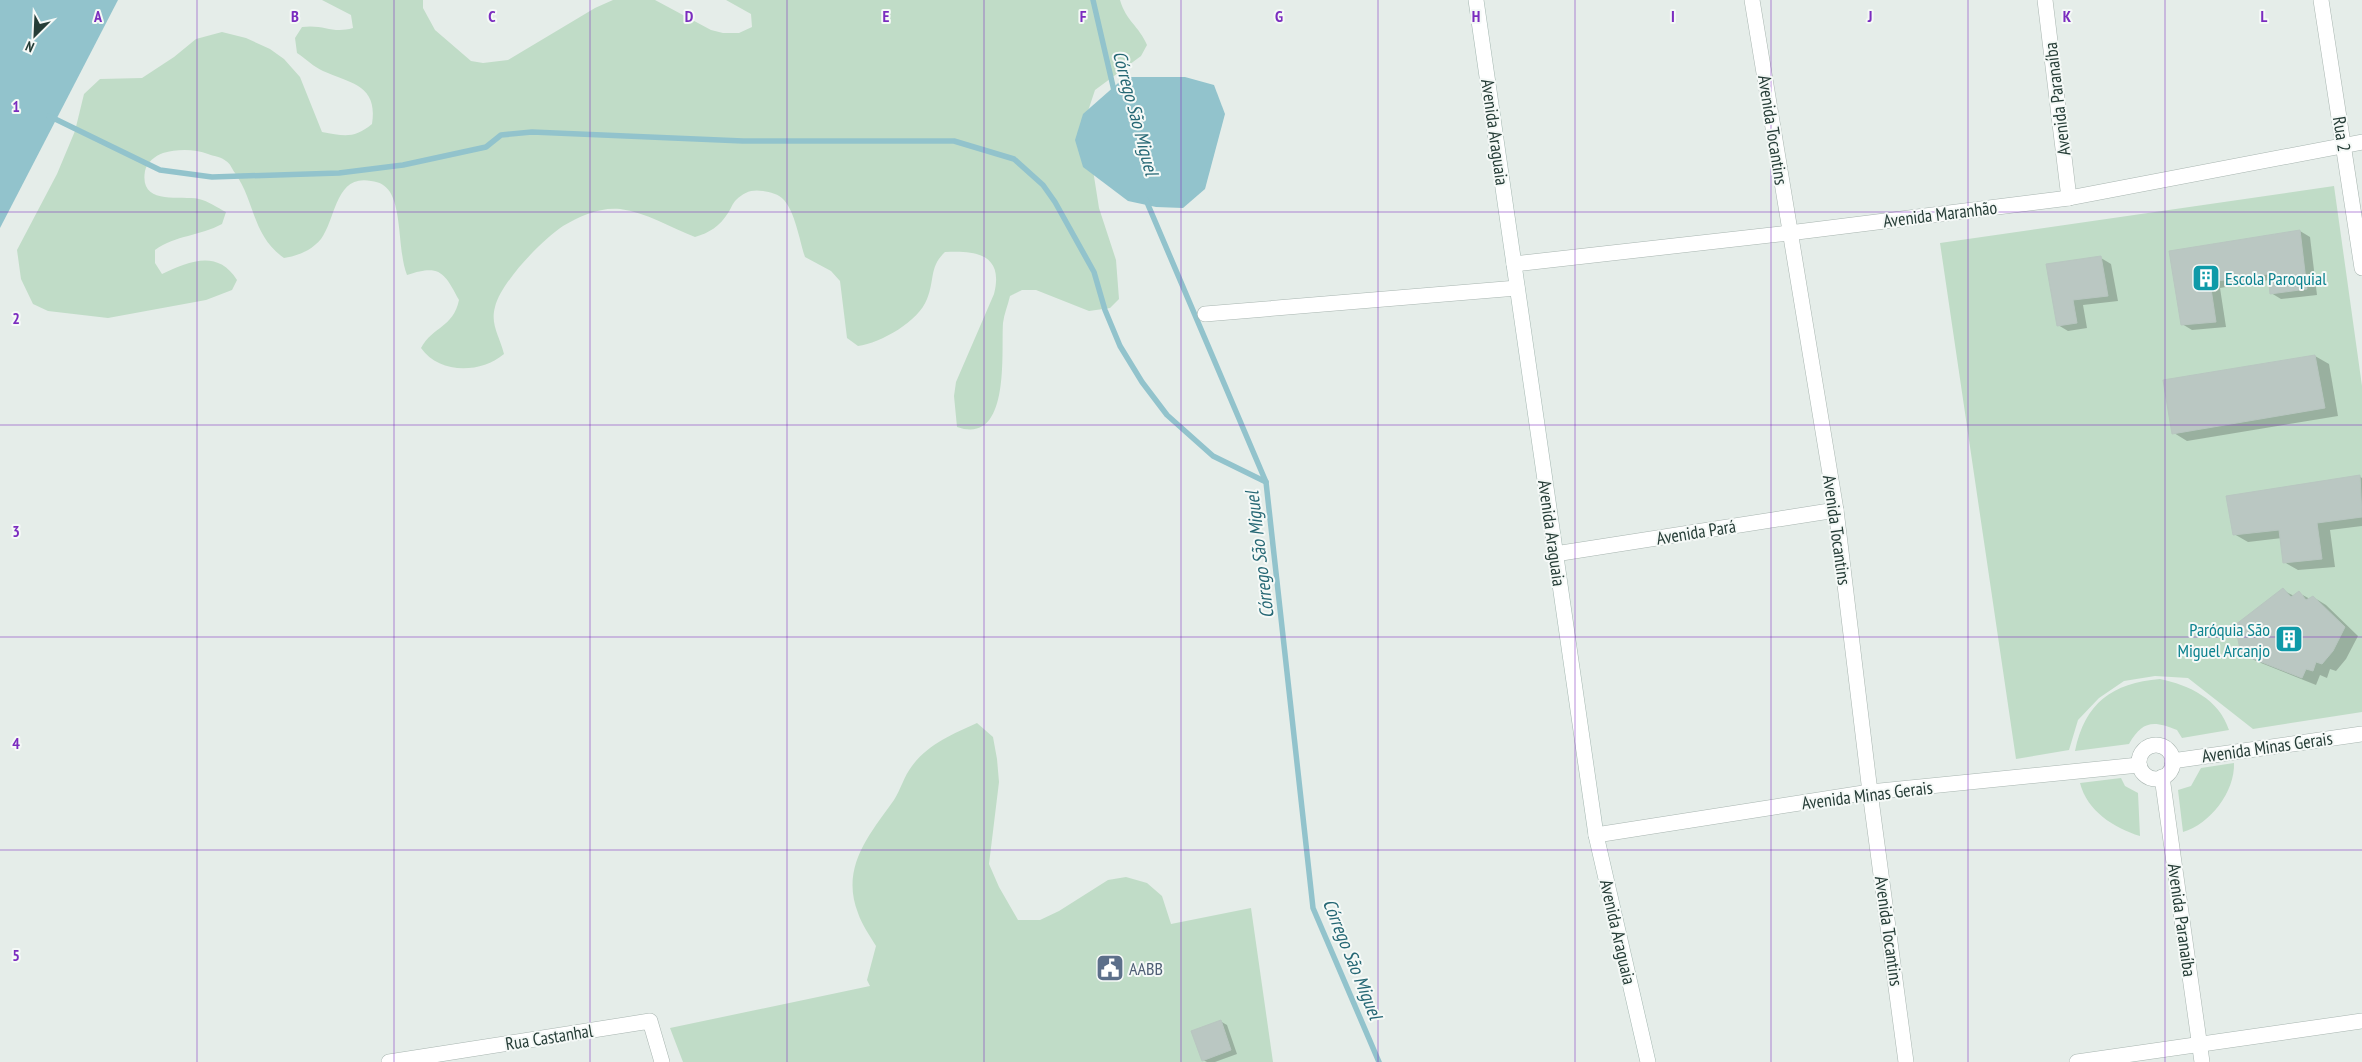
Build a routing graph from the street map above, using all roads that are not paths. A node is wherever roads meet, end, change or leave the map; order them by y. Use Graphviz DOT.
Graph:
graph roads {
  1 [pos="1476,0"];
  2 [pos="1752,0"];
  3 [pos="2046,0"];
  4 [pos="2321,0"];
  5 [pos="2362,142"];
  6 [pos="2344,145"];
  7 [pos="2069,198"];
  8 [pos="1789,233"];
  9 [pos="1514,264"];
  10 [pos="2362,268"];
  11 [pos="1517,288"];
  12 [pos="1205,314"];
  13 [pos="1836,510"];
  14 [pos="1555,554"];
  15 [pos="2362,734"];
  16 [pos="2172,761"];
  17 [pos="2139,765"];
  18 [pos="2162,777"];
  19 [pos="1870,792"];
  20 [pos="1596,835"];
  21 [pos="2362,1021"];
  22 [pos="2200,1044"];
  23 [pos="392,1062"];
  24 [pos="662,1062"];
  25 [pos="1648,1062"];
  26 [pos="1906,1062"];
  27 [pos="2077,1062"];
  28 [pos="2202,1062"];
  1 -- 9 [label="street, Avenida Araguaia"];
  2 -- 8 [label="street, Avenida Tocantins"];
  3 -- 7 [label="street, Avenida Paranaíba"];
  4 -- 6 [label="street, Rua 2"];
  5 -- 6 [label="street, Avenida Maranhão"];
  6 -- 7 [label="street, Avenida Maranhão"];
  6 -- 10 [label="street, Rua 2"];
  7 -- 8 [label="street, Avenida Maranhão"];
  8 -- 9 [label="street, Avenida Maranhão"];
  8 -- 13 [label="street, Avenida Tocantins"];
  9 -- 11 [label="street, Avenida Araguaia"];
  11 -- 12 [label="street"];
  11 -- 14 [label="street, Avenida Araguaia"];
  13 -- 14 [label="street, Avenida Pará"];
  13 -- 19 [label="street, Avenida Tocantins"];
  14 -- 20 [label="street, Avenida Araguaia"];
  15 -- 16 [label="street, Avenida Minas Gerais"];
  16 -- 17 [label="street"];
  16 -- 18 [label="street"];
  17 -- 18 [label="street"];
  17 -- 19 [label="street, Avenida Minas Gerais"];
  18 -- 22 [label="street, Avenida Paranaíba"];
  19 -- 20 [label="street, Avenida Minas Gerais"];
  19 -- 26 [label="street, Avenida Tocantins"];
  20 -- 25 [label="street, Avenida Araguaia"];
  21 -- 22 [label="street"];
  22 -- 27 [label="street"];
  22 -- 28 [label="street, Avenida Paranaíba"];
  23 -- 24 [label="street, Rua Castanhal"];
}
